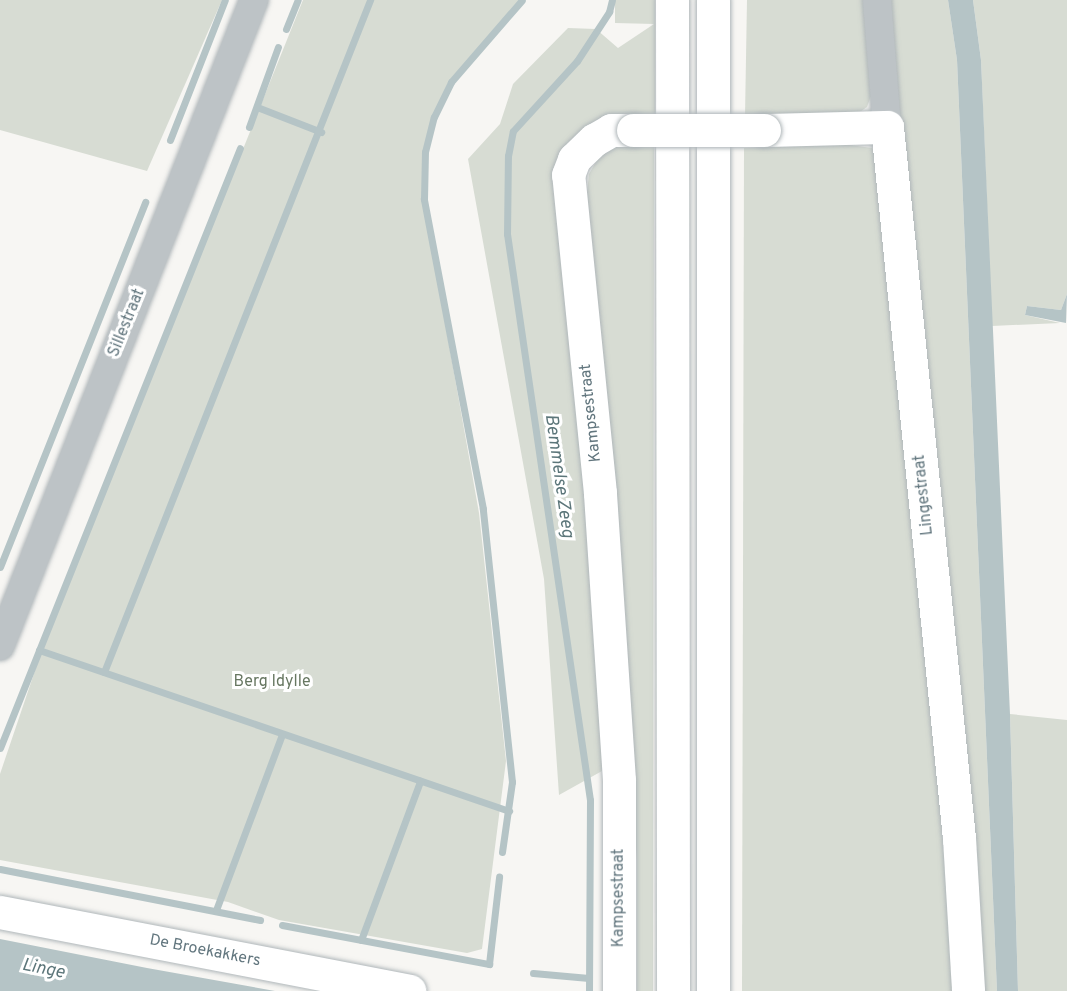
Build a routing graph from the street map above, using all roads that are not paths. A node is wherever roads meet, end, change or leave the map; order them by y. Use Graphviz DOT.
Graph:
graph roads {
  1 [pos="254,0"];
  2 [pos="672,0"];
  3 [pos="713,0"];
  4 [pos="877,0"];
  5 [pos="886,127"];
  6 [pos="0,646"];
  7 [pos="0,912"];
  8 [pos="409,991"];
  9 [pos="619,991"];
  10 [pos="673,991"];
  11 [pos="713,991"];
  12 [pos="968,991"];
  1 -- 6 [label="street, Sillestraat"];
  2 -- 10 [label="main road"];
  3 -- 11 [label="main road"];
  4 -- 5 [label="street, Lingestraat"];
  5 -- 9 [label="main road, Kampsestraat, bridge"];
  5 -- 12 [label="main road, Lingestraat"];
  7 -- 8 [label="main road, De Broekakkers"];
}
